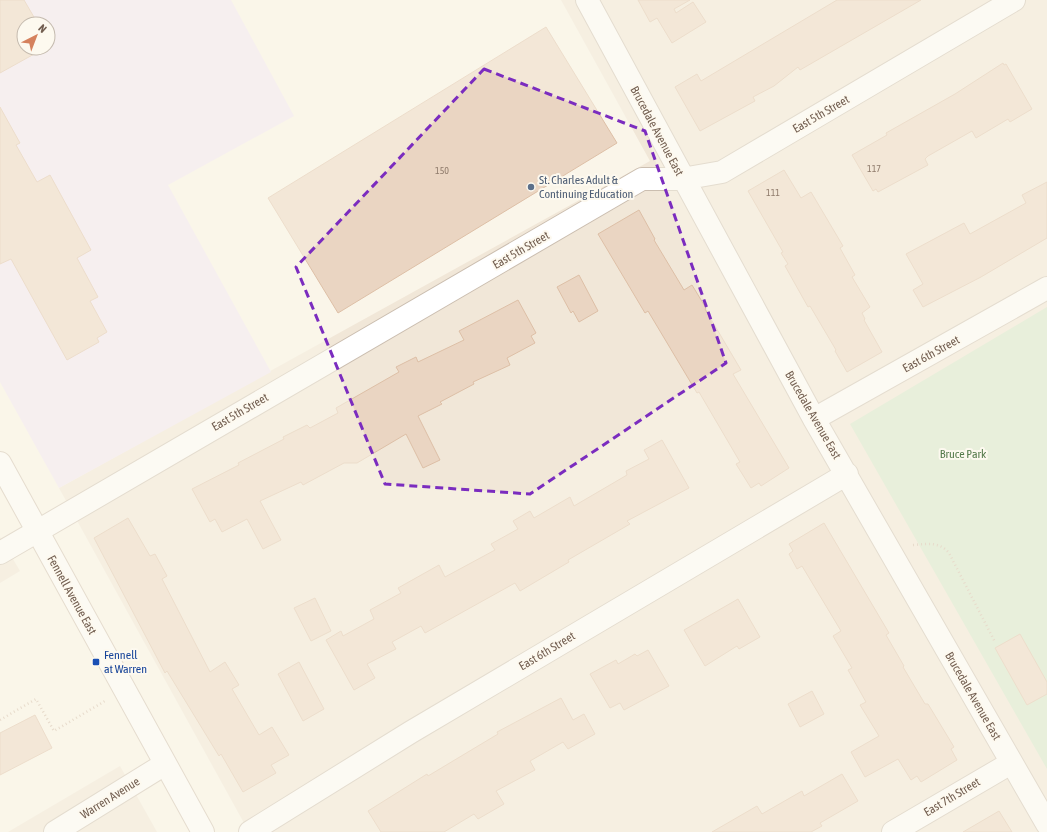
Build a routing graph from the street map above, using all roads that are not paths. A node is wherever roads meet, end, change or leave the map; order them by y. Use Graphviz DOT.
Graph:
graph roads {
  1 [pos="587,0"];
  2 [pos="1014,0"];
  3 [pos="682,178"];
  4 [pos="1047,288"];
  5 [pos="814,419"];
  6 [pos="0,463"];
  7 [pos="847,474"];
  8 [pos="37,532"];
  9 [pos="0,554"];
  10 [pos="1011,762"];
  11 [pos="166,764"];
  12 [pos="1047,824"];
  13 [pos="55,832"];
  14 [pos="203,832"];
  15 [pos="250,832"];
  16 [pos="894,832"];
  1 -- 3 [label="street, Brucedale Avenue East"];
  2 -- 3 [label="street, East 5th Street"];
  3 -- 5 [label="street, Brucedale Avenue East"];
  3 -- 8 [label="street, East 5th Street"];
  4 -- 5 [label="street, East 6th Street"];
  5 -- 7 [label="street, Brucedale Avenue East"];
  6 -- 8 [label="street, Fennell Avenue East"];
  7 -- 10 [label="street, Brucedale Avenue East"];
  7 -- 15 [label="street, East 6th Street"];
  8 -- 9 [label="street, East 5th Street"];
  8 -- 11 [label="street, Fennell Avenue East"];
  10 -- 12 [label="street, Brucedale Avenue East"];
  10 -- 16 [label="street, East 7th Street"];
  11 -- 13 [label="street, Warren Avenue"];
  11 -- 14 [label="street, Fennell Avenue East"];
}
